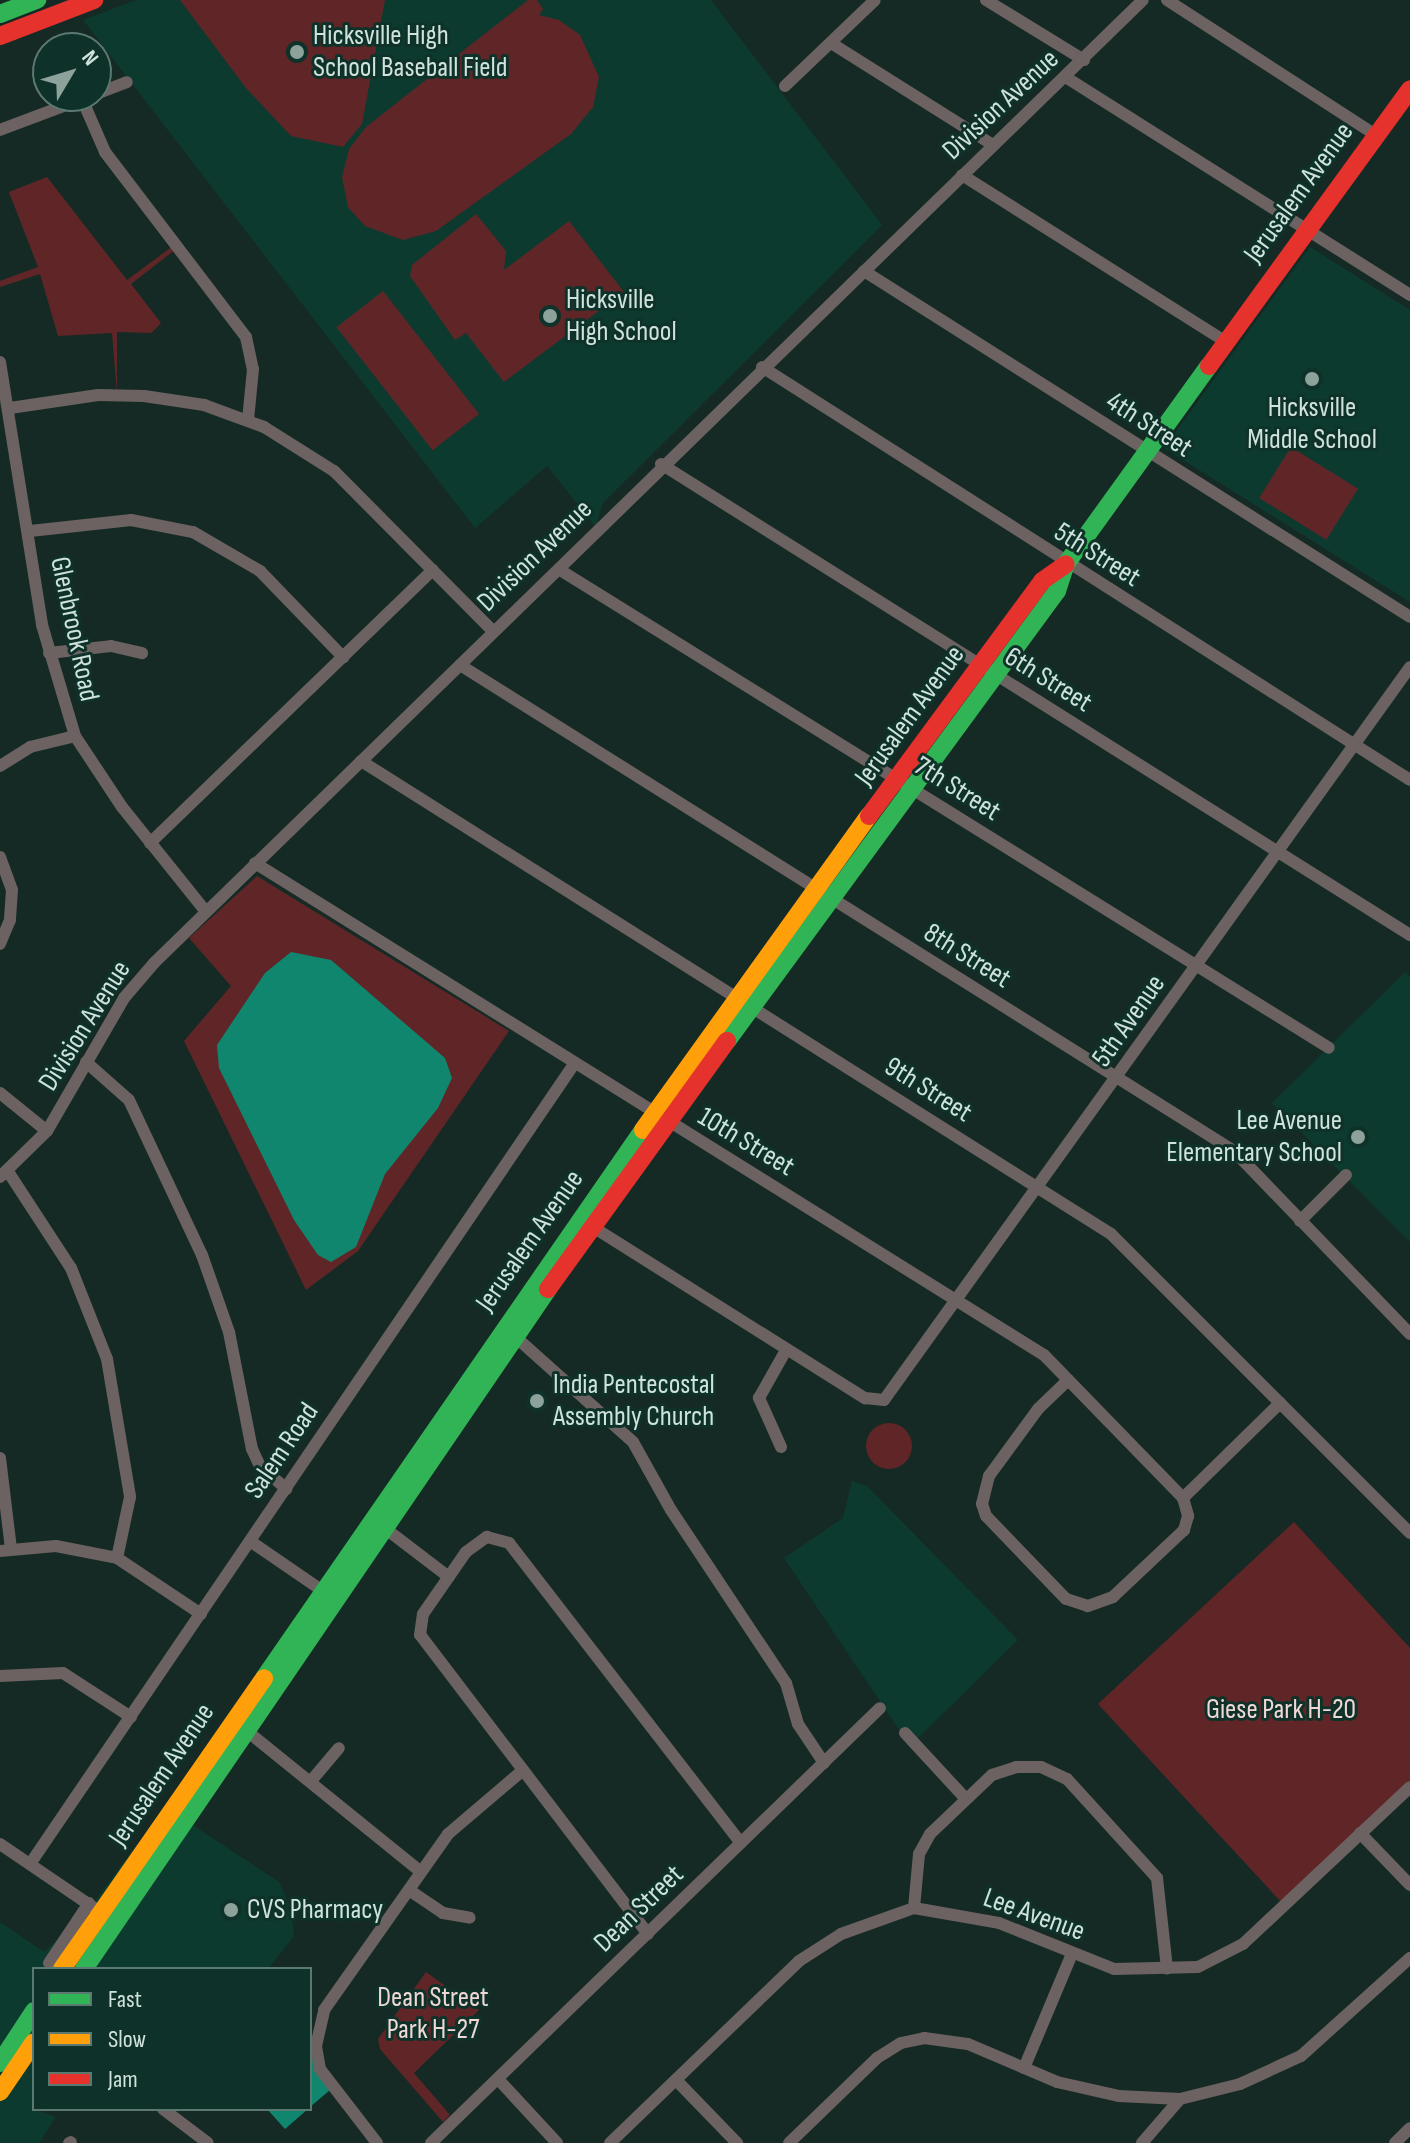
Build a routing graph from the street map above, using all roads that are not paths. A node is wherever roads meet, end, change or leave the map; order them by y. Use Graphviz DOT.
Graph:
graph roads {
  1 [pos="94,0"];
  2 [pos="875,0"];
  3 [pos="986,0"];
  4 [pos="1143,0"];
  5 [pos="1167,0"];
  6 [pos="27,2"];
  7 [pos="0,14"];
  8 [pos="0,36"];
  9 [pos="831,43"];
  10 [pos="1084,60"];
  11 [pos="1067,78"];
  12 [pos="127,82"];
  13 [pos="785,86"];
  14 [pos="112,88"];
  15 [pos="1410,89"];
  16 [pos="48,112"];
  17 [pos="91,112"];
  18 [pos="0,130"];
  19 [pos="1376,135"];
  20 [pos="993,145"];
  21 [pos="962,175"];
  22 [pos="1306,231"];
  23 [pos="864,271"];
  24 [pos="1410,295"];
  25 [pos="1226,342"];
  26 [pos="0,362"];
  27 [pos="762,367"];
  28 [pos="10,408"];
  29 [pos="248,420"];
  30 [pos="1147,452"];
  31 [pos="661,464"];
  32 [pos="30,531"];
  33 [pos="1066,564"];
  34 [pos="433,570"];
  35 [pos="560,570"];
  36 [pos="1410,617"];
  37 [pos="492,630"];
  38 [pos="49,653"];
  39 [pos="142,653"];
  40 [pos="343,657"];
  41 [pos="460,665"];
  42 [pos="1410,667"];
  43 [pos="988,671"];
  44 [pos="75,736"];
  45 [pos="1354,745"];
  46 [pos="361,761"];
  47 [pos="0,766"];
  48 [pos="1410,780"];
  49 [pos="905,785"];
  50 [pos="150,843"];
  51 [pos="1277,854"];
  52 [pos="0,857"];
  53 [pos="255,863"];
  54 [pos="825,894"];
  55 [pos="206,912"];
  56 [pos="1410,935"];
  57 [pos="0,944"];
  58 [pos="1197,966"];
  59 [pos="735,998"];
  60 [pos="752,1009"];
  61 [pos="1329,1048"];
  62 [pos="86,1062"];
  63 [pos="574,1064"];
  64 [pos="1117,1078"];
  65 [pos="0,1093"];
  66 [pos="661,1118"];
  67 [pos="47,1131"];
  68 [pos="3,1174"];
  69 [pos="1346,1175"];
  70 [pos="1039,1188"];
  71 [pos="1300,1221"];
  72 [pos="585,1222"];
  73 [pos="958,1300"];
  74 [pos="510,1332"];
  75 [pos="1410,1334"];
  76 [pos="786,1350"];
  77 [pos="1068,1380"];
  78 [pos="1280,1403"];
  79 [pos="781,1447"];
  80 [pos="0,1458"];
  81 [pos="286,1489"];
  82 [pos="1183,1498"];
  83 [pos="378,1524"];
  84 [pos="1410,1533"];
  85 [pos="250,1541"];
  86 [pos="5,1550"];
  87 [pos="117,1558"];
  88 [pos="449,1577"];
  89 [pos="330,1596"];
  90 [pos="201,1614"];
  91 [pos="0,1676"];
  92 [pos="880,1708"];
  93 [pos="131,1717"];
  94 [pos="240,1725"];
  95 [pos="905,1733"];
  96 [pos="339,1748"];
  97 [pos="824,1763"];
  98 [pos="522,1771"];
  99 [pos="311,1781"];
  100 [pos="1410,1787"];
  101 [pos="964,1797"];
  102 [pos="1360,1833"];
  103 [pos="741,1843"];
  104 [pos="0,1844"];
  105 [pos="30,1864"];
  106 [pos="421,1872"];
  107 [pos="1410,1885"];
  108 [pos="409,1890"];
  109 [pos="95,1908"];
  110 [pos="914,1908"];
  111 [pos="470,1918"];
  112 [pos="648,1934"];
  113 [pos="1072,1954"];
  114 [pos="1410,1958"];
  115 [pos="56,1966"];
  116 [pos="85,1967"];
  117 [pos="1167,1968"];
  118 [pos="32,2016"];
  119 [pos="32,2045"];
  120 [pos="0,2063"];
  121 [pos="1024,2068"];
  122 [pos="498,2079"];
  123 [pos="676,2080"];
  124 [pos="0,2092"];
  125 [pos="1180,2099"];
  126 [pos="166,2111"];
  127 [pos="1410,2128"];
  128 [pos="208,2143"];
  129 [pos="377,2143"];
  130 [pos="431,2143"];
  131 [pos="557,2143"];
  132 [pos="610,2143"];
  133 [pos="737,2143"];
  134 [pos="789,2143"];
  135 [pos="1142,2143"];
  136 [pos="1395,2143"];
  1 -- 8 [label="main road"];
  2 -- 9 [label="street"];
  3 -- 10 [label="street"];
  4 -- 10 [label="street, Division Avenue"];
  5 -- 19 [label="street"];
  6 -- 7 [label="main road"];
  9 -- 13 [label="street"];
  9 -- 20 [label="street"];
  10 -- 11 [label="street, Division Avenue"];
  11 -- 20 [label="street, Division Avenue"];
  11 -- 22 [label="street"];
  12 -- 14 [label="street"];
  15 -- 19 [label="main road, Jerusalem Avenue"];
  16 -- 18 [label="street"];
  17 -- 29 [label="street"];
  19 -- 22 [label="main road, Jerusalem Avenue"];
  20 -- 21 [label="street, Division Avenue"];
  21 -- 23 [label="street, Division Avenue"];
  21 -- 25 [label="street"];
  22 -- 24 [label="street"];
  22 -- 25 [label="main road, Jerusalem Avenue"];
  23 -- 27 [label="street, Division Avenue"];
  23 -- 30 [label="street, 4th Street"];
  25 -- 30 [label="main road, Jerusalem Avenue"];
  26 -- 28 [label="street, Glenbrook Road"];
  27 -- 31 [label="street, Division Avenue"];
  27 -- 33 [label="street, 5th Street"];
  28 -- 29 [label="street"];
  28 -- 32 [label="street, Glenbrook Road"];
  29 -- 34 [label="street"];
  30 -- 33 [label="main road, Jerusalem Avenue"];
  30 -- 36 [label="street, 4th Street"];
  31 -- 35 [label="street, Division Avenue"];
  31 -- 43 [label="street, 6th Street"];
  32 -- 38 [label="street, Glenbrook Road"];
  32 -- 40 [label="street"];
  33 -- 43 [label="main road, Jerusalem Avenue"];
  33 -- 45 [label="street, 5th Street"];
  34 -- 37 [label="street"];
  34 -- 40 [label="street"];
  35 -- 37 [label="street, Division Avenue"];
  35 -- 49 [label="street, 7th Street"];
  37 -- 41 [label="street, Division Avenue"];
  38 -- 39 [label="street"];
  38 -- 44 [label="street, Glenbrook Road"];
  40 -- 50 [label="street"];
  41 -- 46 [label="street, Division Avenue"];
  41 -- 54 [label="street, 8th Street"];
  42 -- 45 [label="street, 5th Avenue"];
  43 -- 49 [label="main road, Jerusalem Avenue"];
  43 -- 51 [label="street, 6th Street"];
  44 -- 47 [label="street"];
  44 -- 50 [label="street, Glenbrook Road"];
  45 -- 48 [label="street, 5th Street"];
  45 -- 51 [label="street, 5th Avenue"];
  46 -- 53 [label="street, Division Avenue"];
  46 -- 59 [label="street, 9th Street"];
  49 -- 54 [label="main road, Jerusalem Avenue"];
  49 -- 58 [label="street, 7th Street"];
  50 -- 55 [label="street, Glenbrook Road"];
  51 -- 56 [label="street, 6th Street"];
  51 -- 58 [label="street, 5th Avenue"];
  52 -- 57 [label="street"];
  53 -- 55 [label="street, Division Avenue"];
  53 -- 63 [label="street, 10th Street"];
  54 -- 59 [label="main road, Jerusalem Avenue"];
  54 -- 60 [label="main road, Jerusalem Avenue"];
  54 -- 64 [label="street, 8th Street"];
  55 -- 62 [label="street, Division Avenue"];
  58 -- 61 [label="street, 7th Street"];
  58 -- 64 [label="street, 5th Avenue"];
  59 -- 60 [label="street, 9th Street"];
  59 -- 66 [label="main road, Jerusalem Avenue"];
  60 -- 66 [label="main road, Jerusalem Avenue"];
  60 -- 70 [label="street, 9th Street"];
  62 -- 67 [label="street, Division Avenue"];
  62 -- 81 [label="street"];
  63 -- 66 [label="street, 10th Street"];
  63 -- 81 [label="street, Salem Road"];
  64 -- 70 [label="street, 5th Avenue"];
  64 -- 71 [label="street, 8th Street"];
  65 -- 67 [label="street"];
  66 -- 72 [label="main road, Jerusalem Avenue"];
  66 -- 73 [label="street, 10th Street"];
  67 -- 68 [label="street, Division Avenue"];
  68 -- 87 [label="street"];
  69 -- 71 [label="street"];
  70 -- 73 [label="street, 5th Avenue"];
  70 -- 78 [label="street, 9th Street"];
  71 -- 75 [label="street, 8th Street"];
  72 -- 74 [label="main road, Jerusalem Avenue"];
  72 -- 76 [label="street"];
  73 -- 76 [label="street, 5th Avenue"];
  73 -- 77 [label="street, 10th Street"];
  74 -- 83 [label="main road, Jerusalem Avenue"];
  74 -- 97 [label="street"];
  76 -- 79 [label="street"];
  77 -- 82 [label="street, 10th Street"];
  77 -- 82 [label="street"];
  78 -- 82 [label="street"];
  78 -- 84 [label="street, 9th Street"];
  80 -- 86 [label="street"];
  81 -- 85 [label="street, Salem Road"];
  83 -- 88 [label="street"];
  83 -- 89 [label="main road, Jerusalem Avenue"];
  85 -- 89 [label="street"];
  85 -- 90 [label="street, Salem Road"];
  86 -- 87 [label="street"];
  87 -- 90 [label="street"];
  88 -- 98 [label="street"];
  88 -- 103 [label="street"];
  89 -- 94 [label="main road, Jerusalem Avenue"];
  90 -- 93 [label="street, Salem Road"];
  91 -- 93 [label="street"];
  92 -- 97 [label="street, Dean Street"];
  93 -- 105 [label="street, Salem Road"];
  94 -- 99 [label="street"];
  94 -- 109 [label="main road, Jerusalem Avenue"];
  94 -- 116 [label="main road, Jerusalem Avenue"];
  95 -- 101 [label="street"];
  96 -- 99 [label="street"];
  97 -- 103 [label="street, Dean Street"];
  98 -- 106 [label="street"];
  98 -- 112 [label="street"];
  99 -- 106 [label="street"];
  100 -- 102 [label="street, Lee Avenue"];
  101 -- 110 [label="street"];
  101 -- 117 [label="street"];
  102 -- 107 [label="street"];
  102 -- 117 [label="street, Lee Avenue"];
  103 -- 112 [label="street, Dean Street"];
  104 -- 105 [label="street"];
  105 -- 109 [label="street"];
  106 -- 108 [label="street"];
  108 -- 111 [label="street"];
  108 -- 129 [label="street"];
  109 -- 115 [label="main road, Jerusalem Avenue"];
  110 -- 113 [label="street, Lee Avenue"];
  110 -- 123 [label="street, Lee Avenue"];
  112 -- 122 [label="street, Dean Street"];
  113 -- 117 [label="street, Lee Avenue"];
  113 -- 121 [label="street"];
  114 -- 125 [label="street"];
  118 -- 120 [label="main road"];
  119 -- 124 [label="main road"];
  121 -- 125 [label="street"];
  121 -- 134 [label="street"];
  122 -- 130 [label="street, Dean Street"];
  122 -- 131 [label="street"];
  123 -- 132 [label="street, Lee Avenue"];
  123 -- 133 [label="street"];
  125 -- 135 [label="street"];
  126 -- 128 [label="street"];
  127 -- 136 [label="street"];
}
